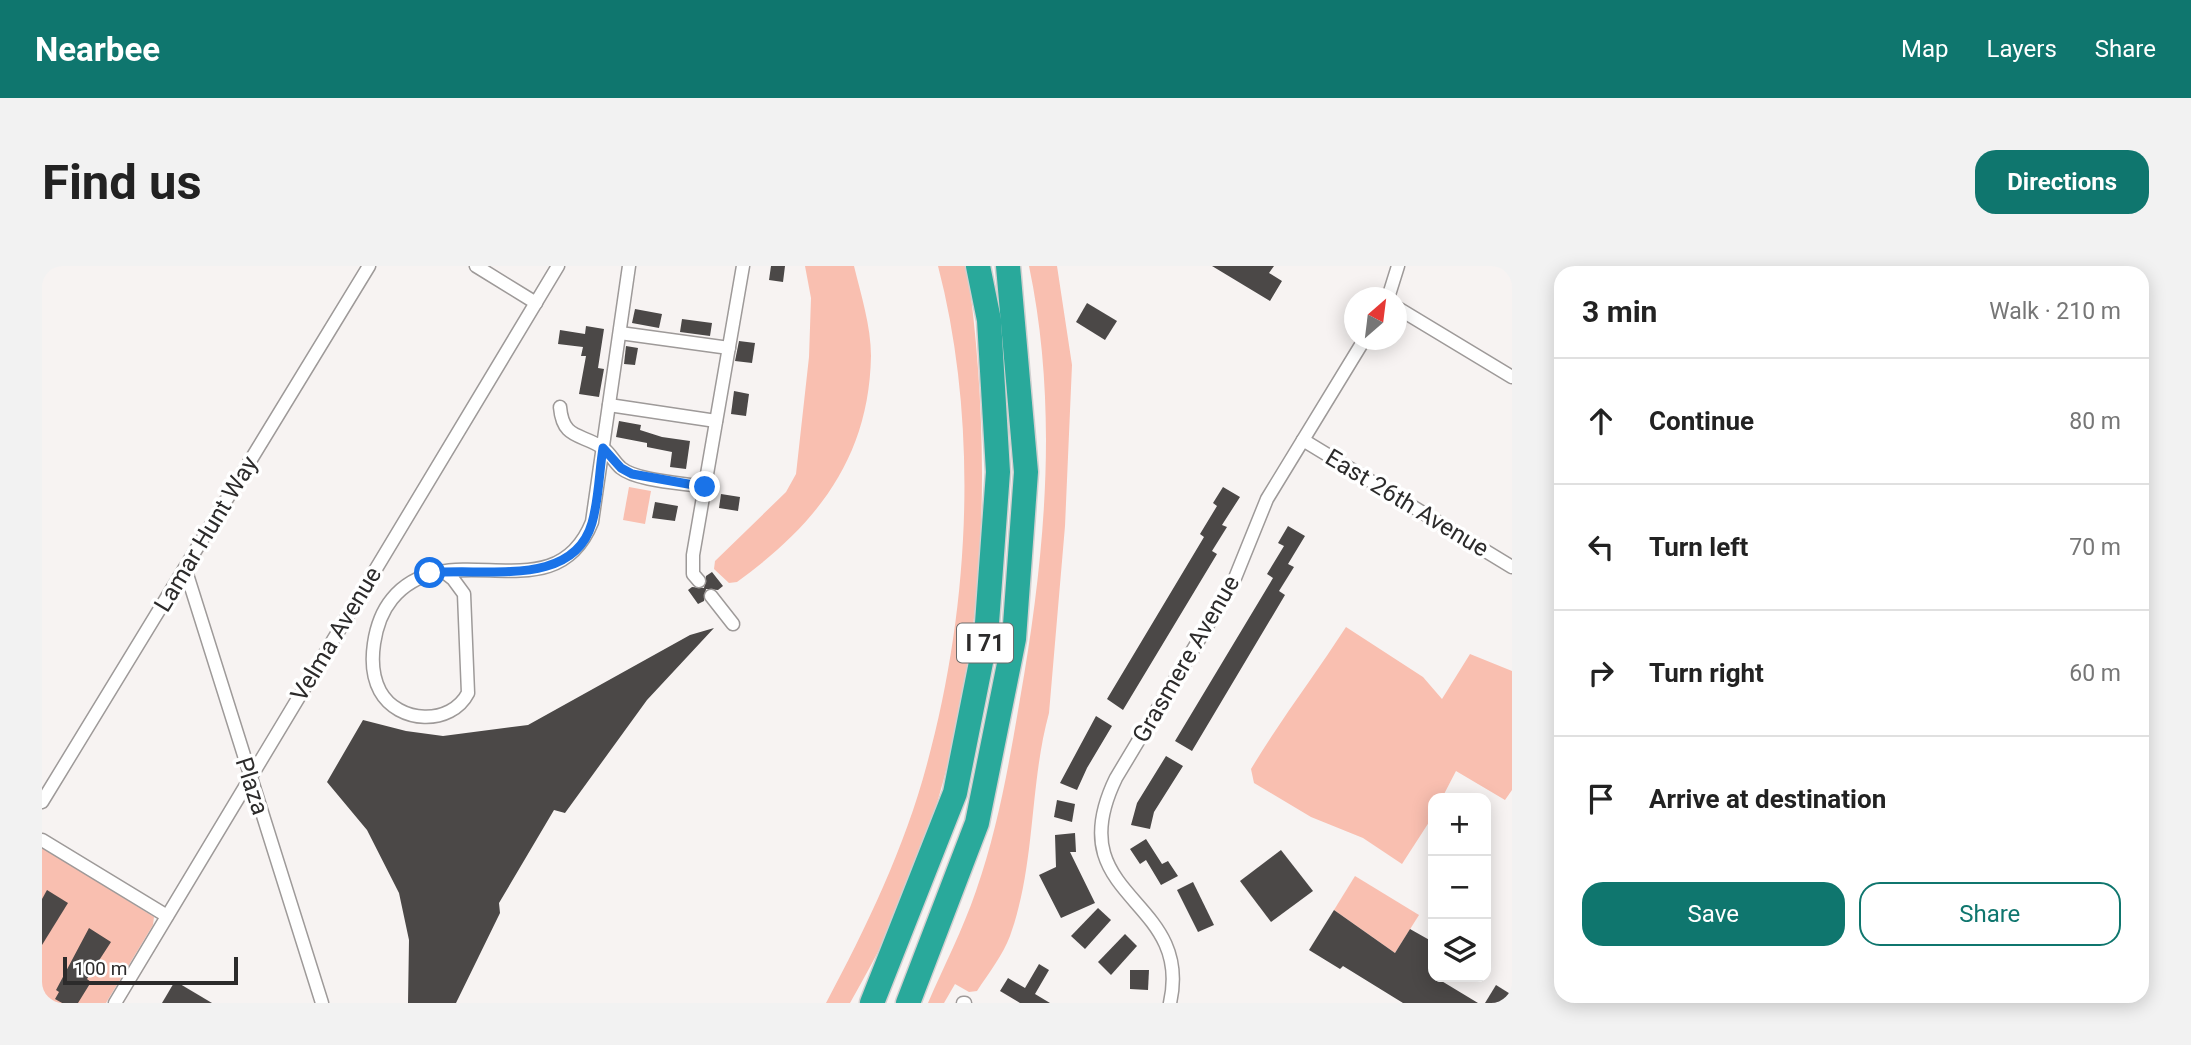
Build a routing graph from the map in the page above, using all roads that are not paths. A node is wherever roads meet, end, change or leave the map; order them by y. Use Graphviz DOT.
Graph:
graph roads {
  1 [pos="369,266"];
  2 [pos="476,266"];
  3 [pos="558,266"];
  4 [pos="629,266"];
  5 [pos="743,266"];
  6 [pos="978,266"];
  7 [pos="1008,266"];
  8 [pos="1398,266"];
  9 [pos="1391,287"];
  10 [pos="536,303"];
  11 [pos="1407,314"];
  12 [pos="620,334"];
  13 [pos="729,348"];
  14 [pos="1358,350"];
  15 [pos="1512,377"];
  16 [pos="609,405"];
  17 [pos="560,407"];
  18 [pos="716,421"];
  19 [pos="1303,440"];
  20 [pos="603,448"];
  21 [pos="705,487"];
  22 [pos="1512,567"];
  23 [pos="185,569"];
  24 [pos="481,570"];
  25 [pos="444,572"];
  26 [pos="699,581"];
  27 [pos="464,594"];
  28 [pos="711,596"];
  29 [pos="733,624"];
  30 [pos="249,778"];
  31 [pos="42,802"];
  32 [pos="42,839"];
  33 [pos="167,916"];
  34 [pos="115,1003"];
  35 [pos="322,1003"];
  36 [pos="872,1003"];
  37 [pos="908,1003"];
  38 [pos="1170,1003"];
  1 -- 23 [label="street, Lamar Hunt Way"];
  2 -- 10 [label="street"];
  3 -- 10 [label="street, Velma Avenue"];
  4 -- 12 [label="street"];
  5 -- 13 [label="street"];
  6 -- 36 [label="highway, I 71"];
  7 -- 37 [label="highway, I 71"];
  8 -- 9 [label="street"];
  10 -- 30 [label="street, Velma Avenue"];
  11 -- 15 [label="street"];
  12 -- 13 [label="street"];
  12 -- 16 [label="street"];
  13 -- 18 [label="street"];
  14 -- 19 [label="street, Grasmere Avenue"];
  16 -- 18 [label="street"];
  16 -- 20 [label="street"];
  17 -- 20 [label="street"];
  18 -- 21 [label="street"];
  19 -- 22 [label="street, East 26th Avenue"];
  19 -- 38 [label="street, Grasmere Avenue"];
  20 -- 21 [label="street"];
  20 -- 24 [label="street"];
  21 -- 26 [label="street"];
  23 -- 30 [label="street, Plaza"];
  23 -- 31 [label="street, Lamar Hunt Way"];
  24 -- 25 [label="street"];
  24 -- 27 [label="street"];
  25 -- 27 [label="street"];
  25 -- 27 [label="street"];
  28 -- 29 [label="street"];
  30 -- 33 [label="street, Velma Avenue"];
  30 -- 35 [label="street, Plaza"];
  32 -- 33 [label="street"];
  33 -- 34 [label="street, Velma Avenue"];
}
